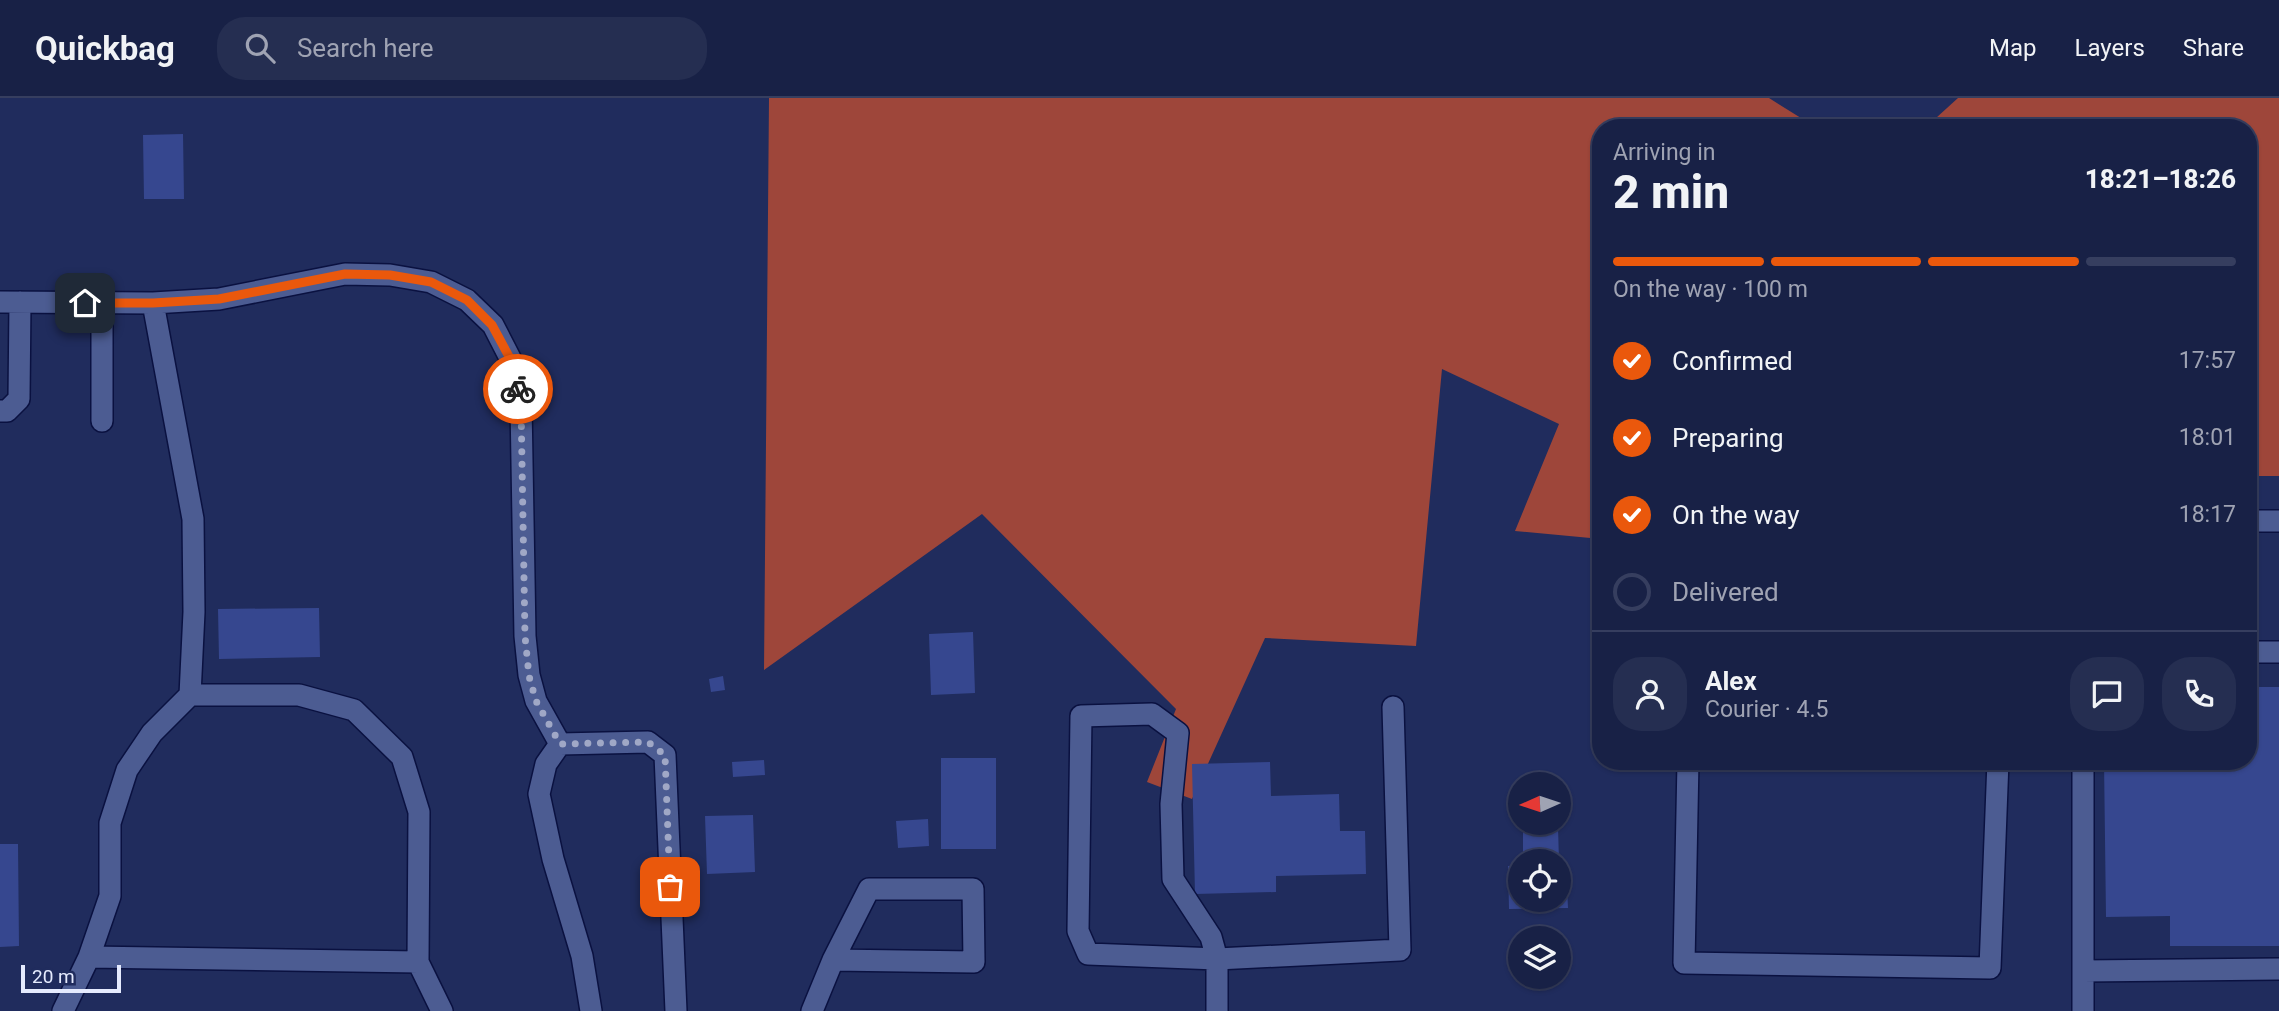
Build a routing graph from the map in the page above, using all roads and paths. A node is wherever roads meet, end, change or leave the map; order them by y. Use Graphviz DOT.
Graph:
graph roads {
  1 [pos="10,302"];
  2 [pos="102,303"];
  3 [pos="153,303"];
  4 [pos="0,411"];
  5 [pos="102,421"];
  6 [pos="2257,521"];
  7 [pos="2279,521"];
  8 [pos="2257,652"];
  9 [pos="2279,652"];
  10 [pos="190,695"];
  11 [pos="1393,706"];
  12 [pos="560,744"];
  13 [pos="1688,770"];
  14 [pos="1998,770"];
  15 [pos="2083,770"];
  16 [pos="89,957"];
  17 [pos="1217,959"];
  18 [pos="833,960"];
  19 [pos="418,962"];
  20 [pos="2279,969"];
  21 [pos="2083,971"];
  22 [pos="63,1011"];
  23 [pos="442,1011"];
  24 [pos="592,1011"];
  25 [pos="676,1011"];
  26 [pos="812,1011"];
  27 [pos="1217,1011"];
  28 [pos="2083,1011"];
  1 -- 2 [label="lane"];
  1 -- 4 [label="lane"];
  2 -- 3 [label="lane"];
  2 -- 5 [label="lane"];
  3 -- 10 [label="lane"];
  3 -- 12 [label="lane"];
  6 -- 7 [label="lane"];
  8 -- 9 [label="lane"];
  10 -- 16 [label="lane"];
  10 -- 19 [label="lane"];
  11 -- 17 [label="lane"];
  12 -- 24 [label="lane"];
  12 -- 25 [label="lane"];
  13 -- 14 [label="lane"];
  15 -- 21 [label="lane"];
  16 -- 19 [label="lane"];
  16 -- 22 [label="lane"];
  17 -- 17 [label="lane"];
  17 -- 27 [label="lane"];
  18 -- 18 [label="lane"];
  18 -- 26 [label="lane"];
  19 -- 23 [label="lane"];
  20 -- 21 [label="lane"];
  21 -- 28 [label="lane"];
}
